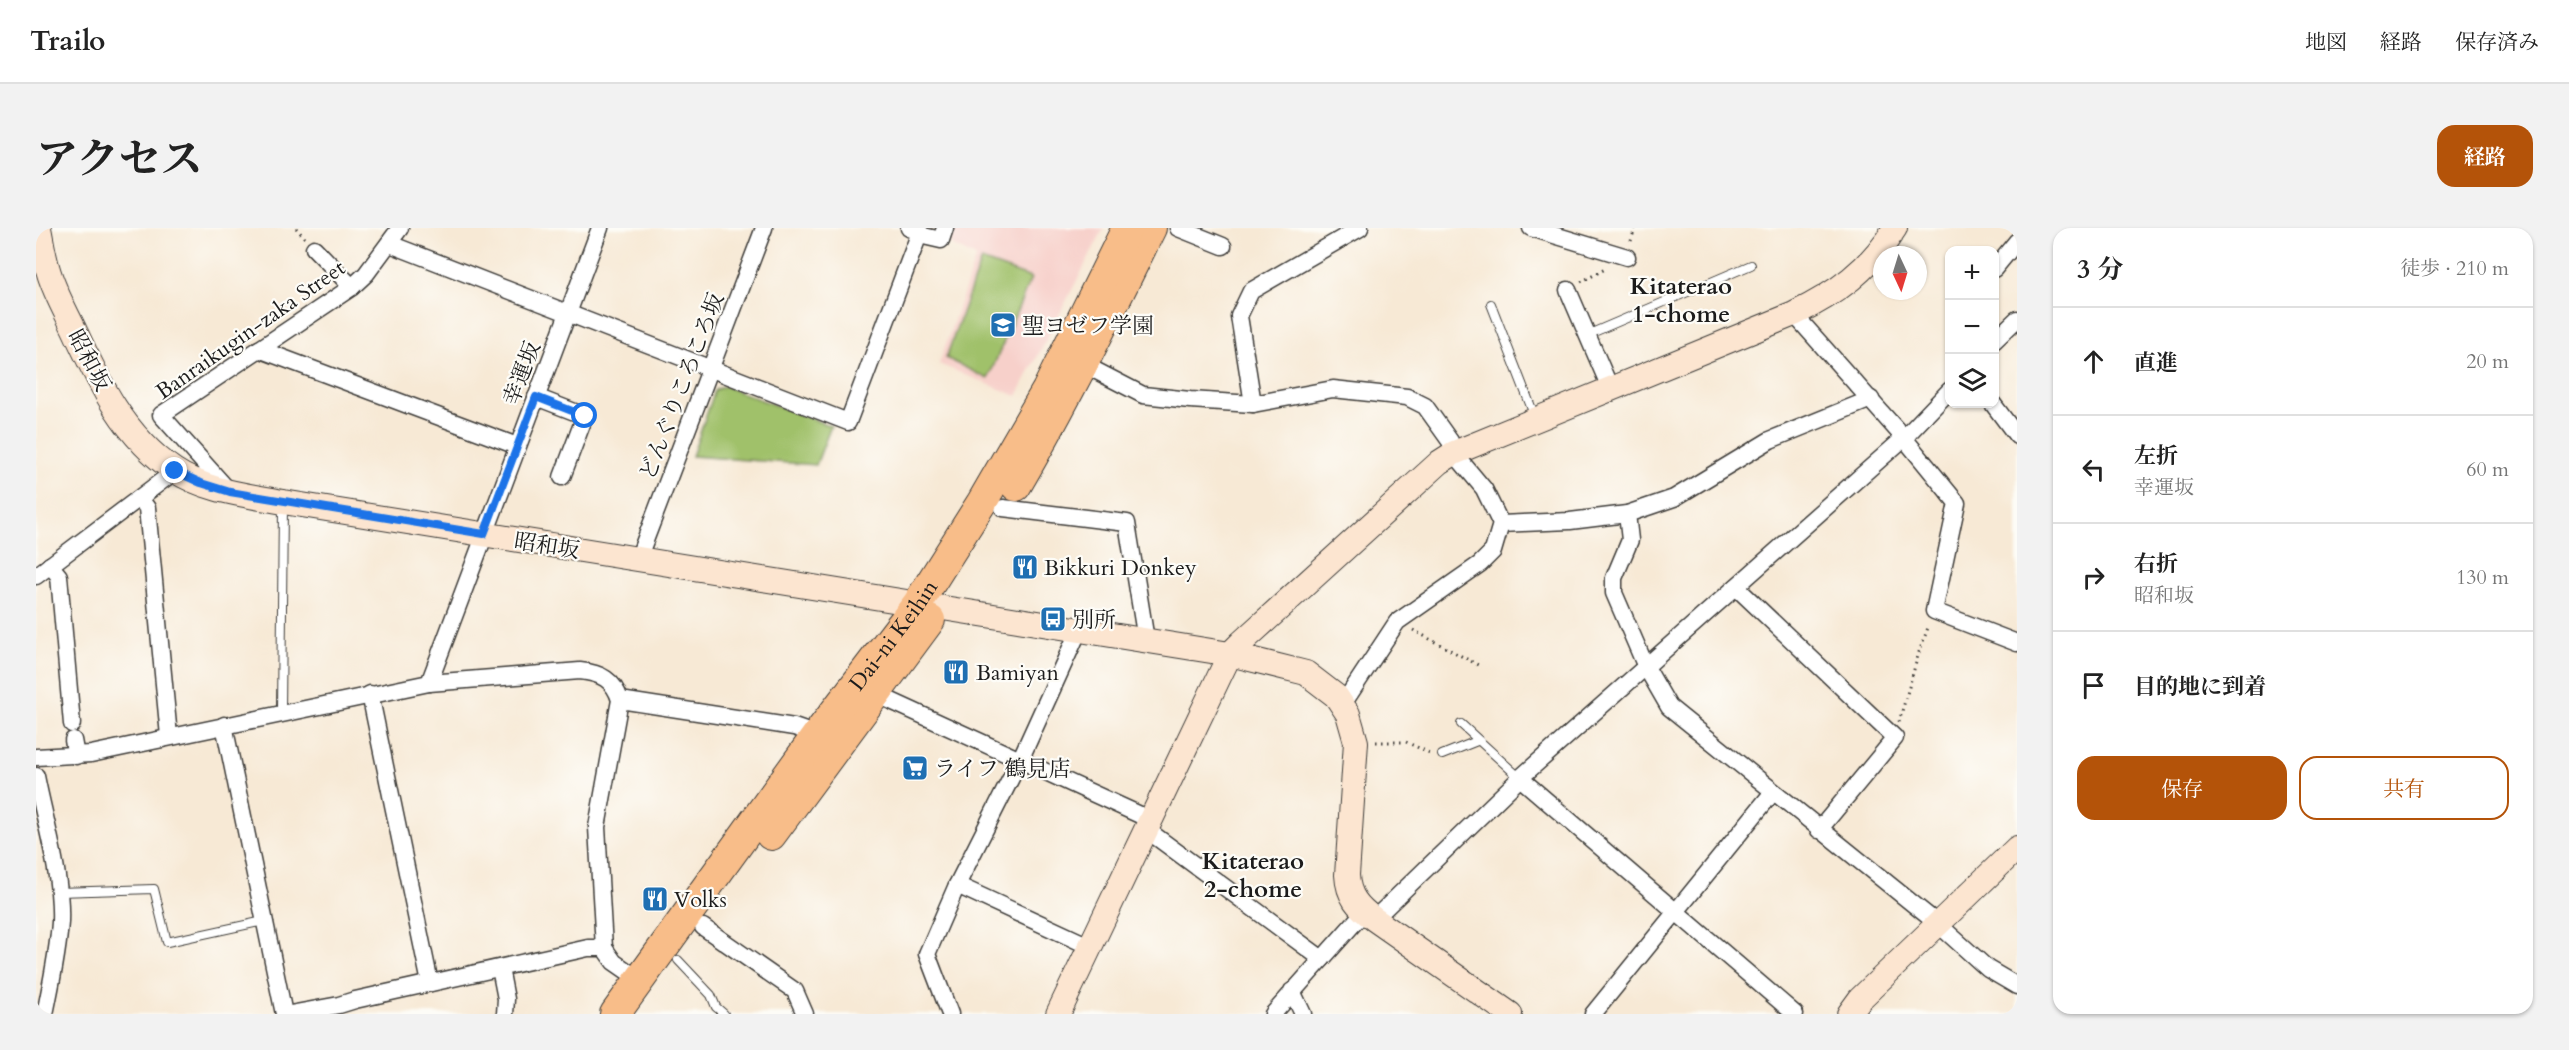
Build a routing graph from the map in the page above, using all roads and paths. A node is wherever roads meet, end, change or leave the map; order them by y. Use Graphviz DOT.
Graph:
graph roads {
  1 [pos="39,228"];
  2 [pos="400,228"];
  3 [pos="600,228"];
  4 [pos="764,228"];
  5 [pos="945,228"];
  6 [pos="1127,228"];
  7 [pos="1151,228"];
  8 [pos="1178,228"];
  9 [pos="1360,228"];
  10 [pos="1531,228"];
  11 [pos="1895,228"];
  12 [pos="914,232"];
  13 [pos="2017,241"];
  14 [pos="390,244"];
  15 [pos="1223,246"];
  16 [pos="314,248"];
  17 [pos="1627,257"];
  18 [pos="1999,264"];
  19 [pos="1751,265"];
  20 [pos="42,272"];
  21 [pos="352,287"];
  22 [pos="1568,290"];
  23 [pos="1491,304"];
  24 [pos="568,312"];
  25 [pos="1794,314"];
  26 [pos="2017,319"];
  27 [pos="1587,335"];
  28 [pos="1999,337"];
  29 [pos="259,350"];
  30 [pos="1083,364"];
  31 [pos="712,368"];
  32 [pos="1611,390"];
  33 [pos="1945,395"];
  34 [pos="536,397"];
  35 [pos="1871,399"];
  36 [pos="1253,404"];
  37 [pos="1996,408"];
  38 [pos="1537,420"];
  39 [pos="2017,436"];
  40 [pos="1904,438"];
  41 [pos="517,446"];
  42 [pos="1454,453"];
  43 [pos="175,471"];
  44 [pos="562,477"];
  45 [pos="230,492"];
  46 [pos="141,500"];
  47 [pos="283,502"];
  48 [pos="1003,508"];
  49 [pos="1627,514"];
  50 [pos="1501,524"];
  51 [pos="484,534"];
  52 [pos="638,559"];
  53 [pos="50,565"];
  54 [pos="36,576"];
  55 [pos="1736,587"];
  56 [pos="929,605"];
  57 [pos="1934,611"];
  58 [pos="1396,622"];
  59 [pos="1079,630"];
  60 [pos="1146,640"];
  61 [pos="2017,643"];
  62 [pos="1230,654"];
  63 [pos="1478,665"];
  64 [pos="1646,667"];
  65 [pos="429,683"];
  66 [pos="370,694"];
  67 [pos="876,694"];
  68 [pos="620,700"];
  69 [pos="1343,705"];
  70 [pos="281,712"];
  71 [pos="1461,724"];
  72 [pos="224,725"];
  73 [pos="817,735"];
  74 [pos="169,736"];
  75 [pos="1895,738"];
  76 [pos="74,740"];
  77 [pos="1477,741"];
  78 [pos="1373,742"];
  79 [pos="1442,755"];
  80 [pos="36,758"];
  81 [pos="1020,760"];
  82 [pos="36,776"];
  83 [pos="1520,778"];
  84 [pos="1773,792"];
  85 [pos="1149,825"];
  86 [pos="1819,830"];
  87 [pos="2017,848"];
  88 [pos="957,885"];
  89 [pos="59,892"];
  90 [pos="1677,910"];
  91 [pos="1369,915"];
  92 [pos="264,921"];
  93 [pos="1938,924"];
  94 [pos="703,927"];
  95 [pos="1089,946"];
  96 [pos="604,948"];
  97 [pos="1322,959"];
  98 [pos="678,960"];
  99 [pos="500,968"];
  100 [pos="640,980"];
  101 [pos="430,983"];
  102 [pos="2017,986"];
  103 [pos="1292,991"];
  104 [pos="340,1010"];
  105 [pos="1056,1013"];
  106 [pos="45,1014"];
  107 [pos="284,1014"];
  108 [pos="290,1014"];
  109 [pos="506,1014"];
  110 [pos="615,1014"];
  111 [pos="640,1014"];
  112 [pos="724,1014"];
  113 [pos="805,1014"];
  114 [pos="950,1014"];
  115 [pos="1273,1014"];
  116 [pos="1303,1014"];
  117 [pos="1510,1014"];
  118 [pos="1593,1014"];
  119 [pos="1795,1014"];
  120 [pos="1849,1014"];
  1 -- 20 [label="street, 昭和坂"];
  2 -- 14 [label="street, Banraikugin-zaka Street"];
  3 -- 24 [label="street, 幸運坂"];
  4 -- 31 [label="street, どんぐりころころ坂"];
  5 -- 12 [label="street"];
  6 -- 56 [label="highway, Dai-ni Keihin"];
  7 -- 30 [label="highway, Dai-ni Keihin"];
  8 -- 15 [label="street"];
  9 -- 36 [label="street"];
  10 -- 17 [label="street"];
  11 -- 25 [label="street"];
  12 -- 31 [label="street"];
  13 -- 18 [label="street"];
  14 -- 21 [label="street, Banraikugin-zaka Street"];
  14 -- 24 [label="street"];
  16 -- 21 [label="street"];
  19 -- 27 [label="lane"];
  20 -- 43 [label="street, 昭和坂"];
  21 -- 29 [label="street, Banraikugin-zaka Street"];
  22 -- 27 [label="street"];
  23 -- 38 [label="lane"];
  24 -- 31 [label="street"];
  24 -- 34 [label="street, 幸運坂"];
  25 -- 32 [label="street"];
  25 -- 35 [label="street"];
  26 -- 28 [label="street"];
  27 -- 32 [label="street"];
  29 -- 41 [label="street"];
  29 -- 45 [label="street, Banraikugin-zaka Street"];
  30 -- 36 [label="street"];
  30 -- 48 [label="highway, Dai-ni Keihin"];
  31 -- 52 [label="street, どんぐりころころ坂"];
  32 -- 38 [label="street"];
  33 -- 40 [label="street"];
  34 -- 41 [label="street, 幸運坂"];
  34 -- 44 [label="street"];
  35 -- 40 [label="street"];
  35 -- 49 [label="street"];
  36 -- 42 [label="street"];
  37 -- 39 [label="street"];
  38 -- 42 [label="street"];
  40 -- 55 [label="street"];
  40 -- 57 [label="street"];
  41 -- 51 [label="street, 幸運坂"];
  42 -- 50 [label="street"];
  42 -- 62 [label="street"];
  43 -- 45 [label="street, 昭和坂"];
  43 -- 46 [label="street"];
  45 -- 47 [label="street, 昭和坂"];
  46 -- 53 [label="street"];
  46 -- 74 [label="street"];
  47 -- 51 [label="street, 昭和坂"];
  47 -- 70 [label="lane"];
  48 -- 56 [label="highway, Dai-ni Keihin"];
  48 -- 60 [label="street"];
  49 -- 50 [label="street"];
  49 -- 64 [label="street"];
  50 -- 58 [label="street"];
  51 -- 52 [label="street, 昭和坂"];
  51 -- 65 [label="street, 幸運坂"];
  52 -- 56 [label="street, 昭和坂"];
  53 -- 54 [label="street"];
  53 -- 76 [label="street"];
  55 -- 64 [label="street"];
  55 -- 75 [label="street"];
  56 -- 59 [label="street, 昭和坂"];
  56 -- 67 [label="highway, Dai-ni Keihin"];
  56 -- 73 [label="highway, Dai-ni Keihin"];
  57 -- 61 [label="street"];
  57 -- 75 [label="path"];
  58 -- 63 [label="path"];
  58 -- 69 [label="street"];
  59 -- 60 [label="street, 昭和坂"];
  59 -- 81 [label="street"];
  60 -- 62 [label="street, 昭和坂"];
  62 -- 69 [label="street, 昭和坂"];
  62 -- 85 [label="street"];
  64 -- 83 [label="street"];
  64 -- 84 [label="street"];
  65 -- 66 [label="street"];
  65 -- 68 [label="street"];
  66 -- 70 [label="street"];
  66 -- 101 [label="street"];
  67 -- 81 [label="street"];
  67 -- 94 [label="highway, Dai-ni Keihin"];
  68 -- 73 [label="street"];
  68 -- 96 [label="street"];
  69 -- 91 [label="street"];
  70 -- 72 [label="street"];
  71 -- 77 [label="lane"];
  72 -- 74 [label="street"];
  72 -- 92 [label="street"];
  73 -- 100 [label="highway, Dai-ni Keihin"];
  74 -- 76 [label="street"];
  75 -- 86 [label="street"];
  76 -- 80 [label="street"];
  77 -- 79 [label="lane"];
  77 -- 83 [label="lane"];
  78 -- 79 [label="path"];
  81 -- 85 [label="street"];
  81 -- 88 [label="street"];
  82 -- 89 [label="street"];
  83 -- 90 [label="street"];
  83 -- 91 [label="street"];
  84 -- 86 [label="street"];
  84 -- 90 [label="street"];
  85 -- 95 [label="street"];
  85 -- 97 [label="street"];
  86 -- 93 [label="street"];
  87 -- 93 [label="street"];
  88 -- 95 [label="street"];
  88 -- 114 [label="street"];
  89 -- 92 [label="lane"];
  89 -- 106 [label="street"];
  90 -- 118 [label="street"];
  90 -- 119 [label="street"];
  91 -- 97 [label="street"];
  91 -- 117 [label="street"];
  92 -- 107 [label="street"];
  93 -- 102 [label="street"];
  93 -- 120 [label="street"];
  94 -- 98 [label="highway, Dai-ni Keihin"];
  94 -- 113 [label="street"];
  95 -- 105 [label="street"];
  96 -- 99 [label="street"];
  96 -- 100 [label="street"];
  97 -- 103 [label="street"];
  98 -- 111 [label="highway, Dai-ni Keihin"];
  98 -- 112 [label="lane"];
  99 -- 101 [label="street"];
  99 -- 109 [label="street"];
  100 -- 110 [label="highway, Dai-ni Keihin"];
  101 -- 104 [label="street"];
  103 -- 115 [label="street"];
  103 -- 116 [label="street"];
  104 -- 108 [label="street"];
}
